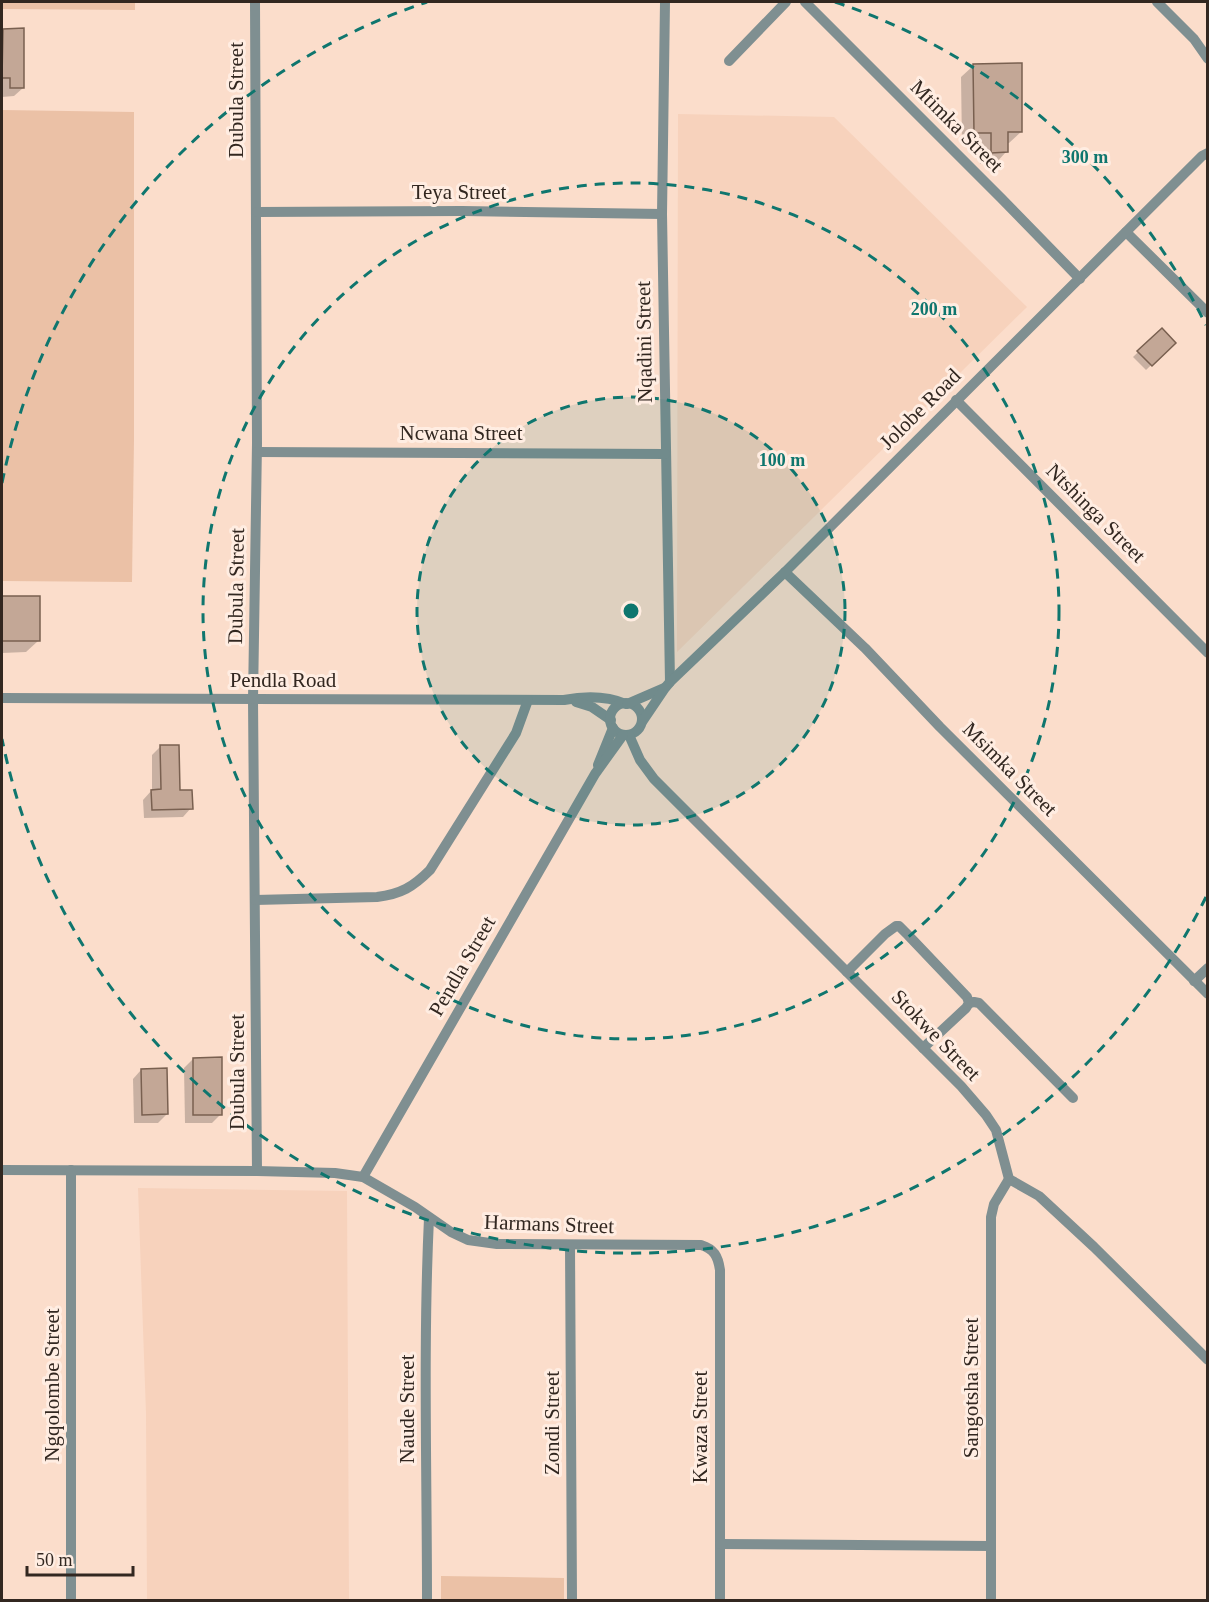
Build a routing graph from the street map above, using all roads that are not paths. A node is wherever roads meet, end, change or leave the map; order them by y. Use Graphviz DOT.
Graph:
graph roads {
  1 [pos="255,2"];
  2 [pos="665,2"];
  3 [pos="786,2"];
  4 [pos="805,2"];
  5 [pos="1157,2"];
  6 [pos="1194,39"];
  7 [pos="1208,47"];
  8 [pos="1208,59"];
  9 [pos="729,61"];
  10 [pos="1208,142"];
  11 [pos="1205,154"];
  12 [pos="257,212"];
  13 [pos="662,214"];
  14 [pos="1126,232"];
  15 [pos="1080,279"];
  16 [pos="1208,314"];
  17 [pos="956,400"];
  18 [pos="257,452"];
  19 [pos="665,454"];
  20 [pos="785,572"];
  21 [pos="1208,653"];
  22 [pos="667,685"];
  23 [pos="2,698"];
  24 [pos="253,700"];
  25 [pos="528,700"];
  26 [pos="564,700"];
  27 [pos="627,704"];
  28 [pos="642,722"];
  29 [pos="619,730"];
  30 [pos="255,900"];
  31 [pos="1208,968"];
  32 [pos="847,972"];
  33 [pos="1194,981"];
  34 [pos="1208,994"];
  35 [pos="969,1003"];
  36 [pos="922,1048"];
  37 [pos="1072,1098"];
  38 [pos="2,1170"];
  39 [pos="71,1170"];
  40 [pos="257,1171"];
  41 [pos="363,1177"];
  42 [pos="1009,1179"];
  43 [pos="429,1218"];
  44 [pos="570,1245"];
  45 [pos="716,1254"];
  46 [pos="1208,1360"];
  47 [pos="720,1544"];
  48 [pos="991,1546"];
  49 [pos="71,1600"];
  50 [pos="427,1600"];
  51 [pos="572,1600"];
  52 [pos="720,1600"];
  53 [pos="991,1600"];
  1 -- 12 [label="street, Dubula Street"];
  2 -- 13 [label="street, Nqadini Street"];
  3 -- 9 [label="street"];
  4 -- 15 [label="street, Mtimka Street"];
  5 -- 6 [label="street"];
  6 -- 7 [label="street"];
  6 -- 8 [label="street"];
  10 -- 11 [label="street, Jolobe Road"];
  11 -- 14 [label="street, Jolobe Road"];
  12 -- 13 [label="street, Teya Street"];
  12 -- 18 [label="street, Dubula Street"];
  13 -- 19 [label="street, Nqadini Street"];
  14 -- 15 [label="street, Jolobe Road"];
  14 -- 16 [label="street"];
  15 -- 17 [label="street, Jolobe Road"];
  17 -- 20 [label="street, Jolobe Road"];
  17 -- 21 [label="street, Ntshinga Street"];
  18 -- 19 [label="street, Ncwana Street"];
  18 -- 24 [label="street, Dubula Street"];
  19 -- 22 [label="street, Nqadini Street"];
  20 -- 22 [label="street, Jolobe Road"];
  20 -- 33 [label="street, Msimka Street"];
  22 -- 27 [label="street, Jolobe Road"];
  22 -- 28 [label="street, Jolobe Road"];
  23 -- 24 [label="street, Pendla Road"];
  24 -- 25 [label="street, Pendla Road"];
  24 -- 30 [label="street, Dubula Street"];
  25 -- 26 [label="street, Pendla Road"];
  25 -- 30 [label="street"];
  26 -- 27 [label="street, Pendla Road"];
  26 -- 29 [label="street, Pendla Road"];
  27 -- 28 [label="street"];
  27 -- 29 [label="street"];
  28 -- 29 [label="street"];
  29 -- 32 [label="street, Stokwe Street"];
  29 -- 41 [label="street, Pendla Street"];
  30 -- 40 [label="street, Dubula Street"];
  31 -- 33 [label="street"];
  32 -- 35 [label="street"];
  32 -- 36 [label="street, Stokwe Street"];
  33 -- 34 [label="street, Msimka Street"];
  35 -- 36 [label="street"];
  35 -- 37 [label="street"];
  36 -- 42 [label="street, Stokwe Street"];
  38 -- 39 [label="street, Harmans Street"];
  39 -- 40 [label="street, Harmans Street"];
  39 -- 49 [label="street, Ngqolombe Street"];
  40 -- 41 [label="street, Harmans Street"];
  41 -- 43 [label="street, Harmans Street"];
  42 -- 46 [label="street"];
  42 -- 48 [label="street, Sangotsha Street"];
  43 -- 44 [label="street, Harmans Street"];
  43 -- 50 [label="street, Naude Street"];
  44 -- 45 [label="street, Harmans Street"];
  44 -- 51 [label="street, Zondi Street"];
  45 -- 47 [label="street, Kwaza Street"];
  47 -- 48 [label="street"];
  47 -- 52 [label="street, Kwaza Street"];
  48 -- 53 [label="street, Sangotsha Street"];
}
